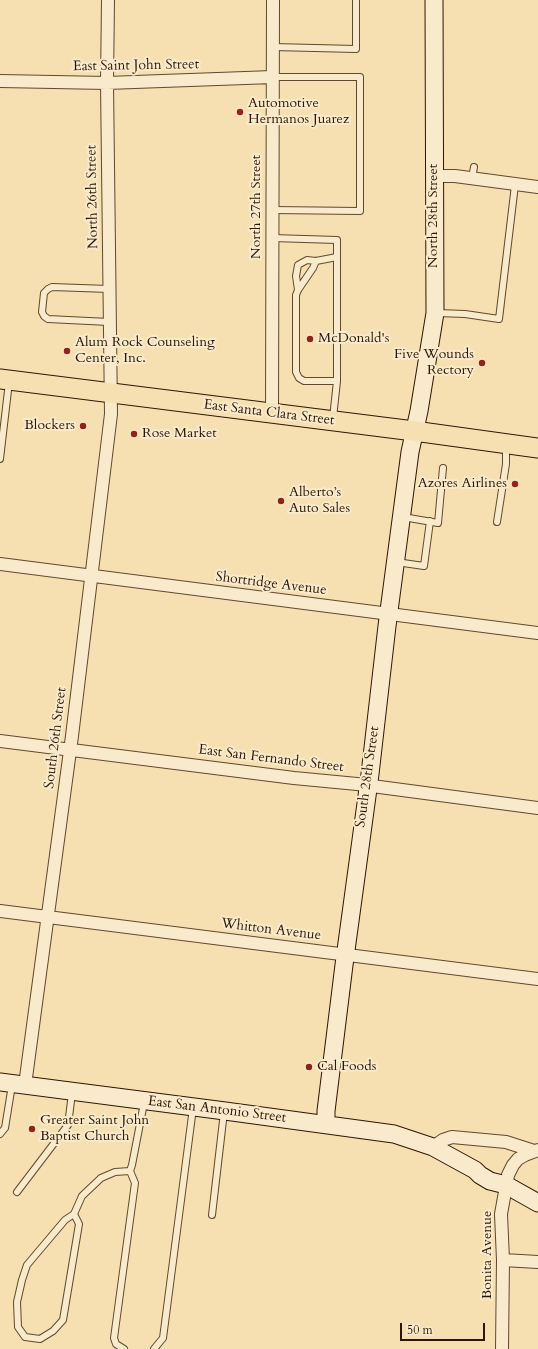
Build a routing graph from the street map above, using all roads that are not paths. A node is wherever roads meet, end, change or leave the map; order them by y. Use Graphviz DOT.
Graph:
graph roads {
  1 [pos="108,0"];
  2 [pos="273,0"];
  3 [pos="356,0"];
  4 [pos="434,0"];
  5 [pos="273,47"];
  6 [pos="273,77"];
  7 [pos="0,81"];
  8 [pos="107,83"];
  9 [pos="434,176"];
  10 [pos="515,185"];
  11 [pos="538,187"];
  12 [pos="272,210"];
  13 [pos="272,238"];
  14 [pos="337,257"];
  15 [pos="316,260"];
  16 [pos="109,288"];
  17 [pos="298,290"];
  18 [pos="435,313"];
  19 [pos="109,322"];
  20 [pos="5,379"];
  21 [pos="337,381"];
  22 [pos="111,393"];
  23 [pos="272,413"];
  24 [pos="333,421"];
  25 [pos="414,431"];
  26 [pos="506,444"];
  27 [pos="538,448"];
  28 [pos="0,459"];
  29 [pos="443,468"];
  30 [pos="402,517"];
  31 [pos="430,521"];
  32 [pos="497,522"];
  33 [pos="396,562"];
  34 [pos="0,564"];
  35 [pos="91,577"];
  36 [pos="389,614"];
  37 [pos="538,633"];
  38 [pos="0,741"];
  39 [pos="70,750"];
  40 [pos="368,785"];
  41 [pos="538,808"];
  42 [pos="0,911"];
  43 [pos="48,917"];
  44 [pos="345,954"];
  45 [pos="538,980"];
  46 [pos="12,1084"];
  47 [pos="72,1091"];
  48 [pos="144,1101"];
  49 [pos="193,1106"];
  50 [pos="225,1111"];
  51 [pos="326,1124"];
  52 [pos="0,1134"];
  53 [pos="433,1147"];
  54 [pos="536,1151"];
  55 [pos="130,1171"];
  56 [pos="506,1185"];
  57 [pos="17,1192"];
  58 [pos="538,1203"];
  59 [pos="74,1214"];
  60 [pos="212,1215"];
  61 [pos="503,1260"];
  62 [pos="538,1262"];
  63 [pos="124,1349"];
  64 [pos="154,1349"];
  65 [pos="502,1349"];
  1 -- 8 [label="street, North 26th Street"];
  2 -- 5 [label="street, North 27th Street"];
  3 -- 5 [label="lane"];
  4 -- 9 [label="street, North 28th Street"];
  5 -- 6 [label="street, North 27th Street"];
  6 -- 8 [label="street, East Saint John Street"];
  6 -- 12 [label="street, North 27th Street"];
  6 -- 12 [label="lane"];
  7 -- 8 [label="street, East Saint John Street"];
  8 -- 16 [label="street, North 26th Street"];
  9 -- 10 [label="street"];
  9 -- 18 [label="street, North 28th Street"];
  10 -- 11 [label="street"];
  10 -- 18 [label="lane"];
  12 -- 13 [label="street, North 27th Street"];
  13 -- 14 [label="lane"];
  13 -- 23 [label="street, North 27th Street"];
  14 -- 15 [label="lane"];
  14 -- 21 [label="lane"];
  15 -- 17 [label="lane"];
  15 -- 17 [label="lane"];
  16 -- 19 [label="street, North 26th Street"];
  16 -- 19 [label="lane"];
  17 -- 21 [label="lane"];
  18 -- 25 [label="street, North 28th Street"];
  19 -- 22 [label="street, North 26th Street"];
  20 -- 22 [label="main road, East Santa Clara Street"];
  20 -- 28 [label="lane"];
  21 -- 24 [label="lane"];
  22 -- 23 [label="main road, East Santa Clara Street"];
  22 -- 35 [label="street, South 26th Street"];
  23 -- 24 [label="main road, East Santa Clara Street"];
  24 -- 25 [label="main road, East Santa Clara Street"];
  25 -- 26 [label="main road, East Santa Clara Street"];
  25 -- 30 [label="street, South 28th Street"];
  26 -- 27 [label="main road, East Santa Clara Street"];
  26 -- 32 [label="lane"];
  29 -- 31 [label="lane"];
  30 -- 31 [label="lane"];
  30 -- 33 [label="street, South 28th Street"];
  31 -- 33 [label="lane"];
  33 -- 36 [label="street, South 28th Street"];
  34 -- 35 [label="street, Shortridge Avenue"];
  35 -- 36 [label="street, Shortridge Avenue"];
  35 -- 39 [label="street, South 26th Street"];
  36 -- 37 [label="street, Shortridge Avenue"];
  36 -- 40 [label="street, South 28th Street"];
  38 -- 39 [label="street, East San Fernando Street"];
  39 -- 40 [label="street, East San Fernando Street"];
  39 -- 43 [label="street, South 26th Street"];
  40 -- 41 [label="street, East San Fernando Street"];
  40 -- 44 [label="street, South 28th Street"];
  42 -- 43 [label="street, Whitton Avenue"];
  43 -- 44 [label="street, Whitton Avenue"];
  43 -- 46 [label="street, South 26th Street"];
  44 -- 45 [label="street, Whitton Avenue"];
  44 -- 51 [label="street, South 28th Street"];
  46 -- 47 [label="street, East San Antonio Street"];
  46 -- 52 [label="lane"];
  47 -- 48 [label="street, East San Antonio Street"];
  47 -- 57 [label="lane"];
  48 -- 49 [label="street, East San Antonio Street"];
  48 -- 55 [label="lane"];
  49 -- 50 [label="street, East San Antonio Street"];
  49 -- 64 [label="lane"];
  50 -- 51 [label="street, East San Antonio Street"];
  50 -- 60 [label="lane"];
  51 -- 53 [label="street, East San Antonio Street"];
  53 -- 54 [label="street"];
  53 -- 56 [label="street, East San Antonio Street"];
  54 -- 56 [label="street, Bonita Avenue"];
  55 -- 59 [label="lane"];
  55 -- 63 [label="lane"];
  56 -- 58 [label="street, East San Antonio Street"];
  56 -- 61 [label="street, Bonita Avenue"];
  59 -- 59 [label="lane"];
  61 -- 62 [label="street"];
  61 -- 65 [label="street, Bonita Avenue"];
}
